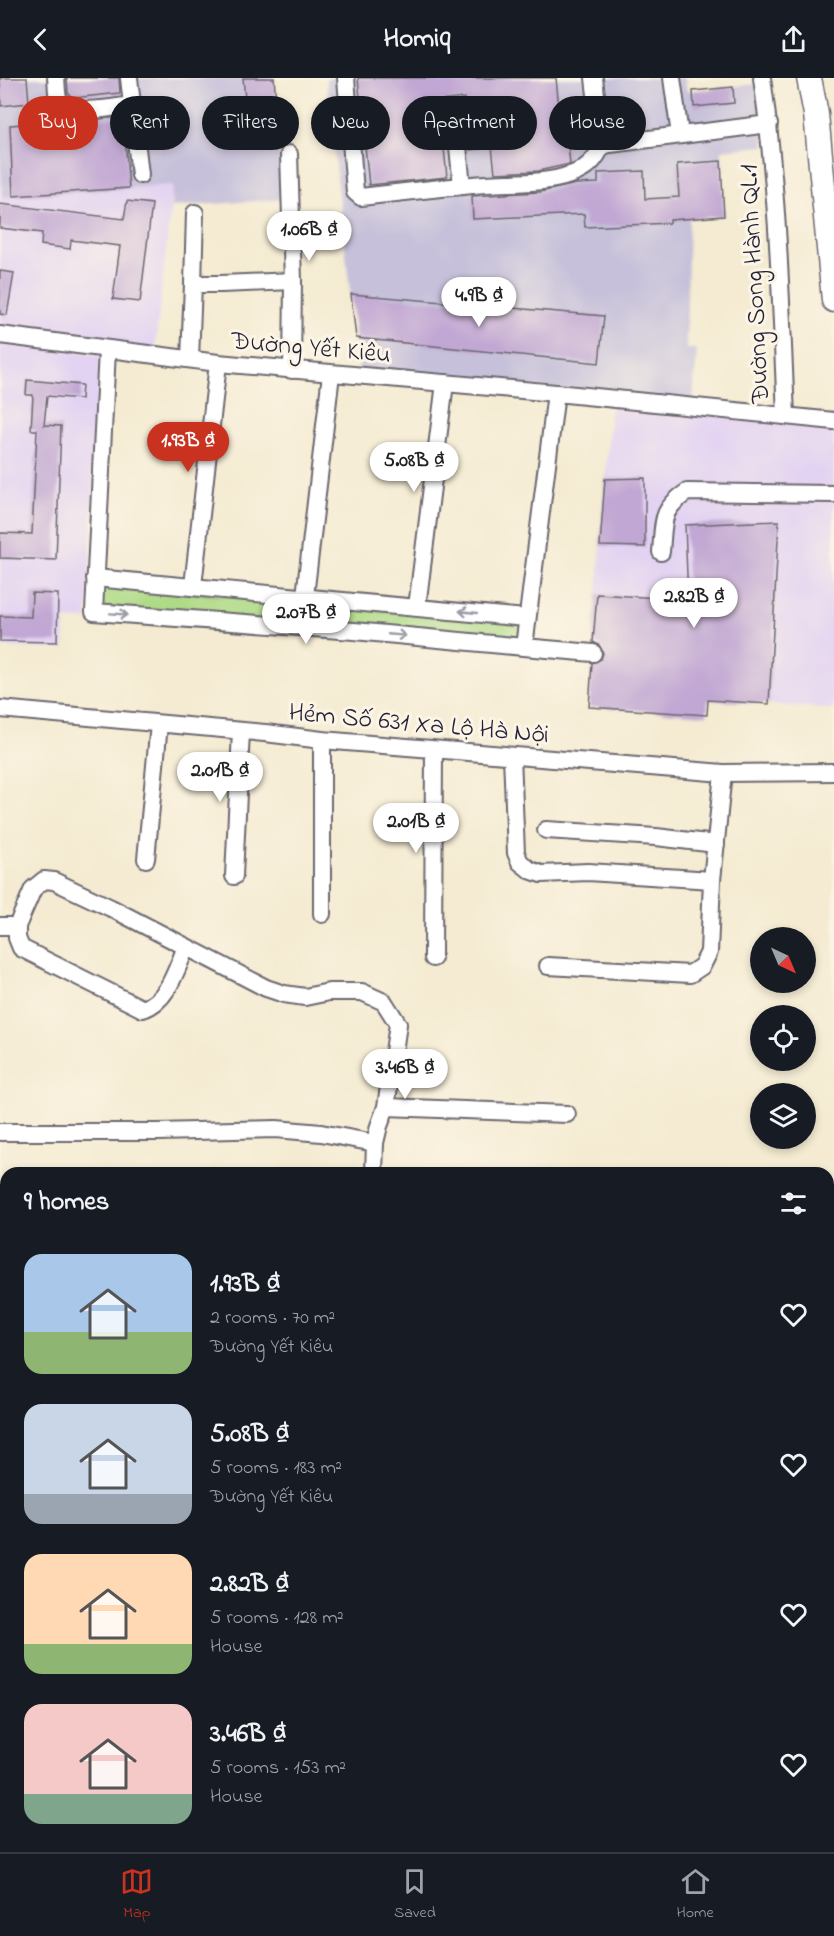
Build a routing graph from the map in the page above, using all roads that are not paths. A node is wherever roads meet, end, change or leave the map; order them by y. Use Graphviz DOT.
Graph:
graph roads {
  1 [pos="56,78"];
  2 [pos="129,78"];
  3 [pos="346,78"];
  4 [pos="594,78"];
  5 [pos="672,78"];
  6 [pos="762,78"];
  7 [pos="809,78"];
  8 [pos="821,78"];
  9 [pos="131,96"];
  10 [pos="596,96"];
  11 [pos="110,107"];
  12 [pos="816,114"];
  13 [pos="769,124"];
  14 [pos="680,135"];
  15 [pos="646,139"];
  16 [pos="137,150"];
  17 [pos="458,150"];
  18 [pos="600,150"];
  19 [pos="289,154"];
  20 [pos="140,175"];
  21 [pos="462,186"];
  22 [pos="195,213"];
  23 [pos="293,281"];
  24 [pos="193,284"];
  25 [pos="834,300"];
  26 [pos="0,335"];
  27 [pos="108,350"];
  28 [pos="190,359"];
  29 [pos="218,363"];
  30 [pos="292,370"];
  31 [pos="332,374"];
  32 [pos="446,383"];
  33 [pos="556,393"];
  34 [pos="786,416"];
  35 [pos="834,421"];
  36 [pos="834,494"];
  37 [pos="661,552"];
  38 [pos="95,578"];
  39 [pos="193,586"];
  40 [pos="305,596"];
  41 [pos="417,607"];
  42 [pos="526,618"];
  43 [pos="524,647"];
  44 [pos="593,654"];
  45 [pos="0,709"];
  46 [pos="159,724"];
  47 [pos="241,731"];
  48 [pos="322,740"];
  49 [pos="434,750"];
  50 [pos="512,756"];
  51 [pos="834,772"];
  52 [pos="723,773"];
  53 [pos="546,830"];
  54 [pos="716,844"];
  55 [pos="146,859"];
  56 [pos="234,876"];
  57 [pos="712,880"];
  58 [pos="322,914"];
  59 [pos="0,926"];
  60 [pos="18,926"];
  61 [pos="186,947"];
  62 [pos="433,958"];
  63 [pos="548,966"];
  64 [pos="386,1107"];
  65 [pos="567,1114"];
  66 [pos="0,1131"];
  67 [pos="375,1143"];
  68 [pos="374,1167"];
  1 -- 11 [label="street"];
  2 -- 9 [label="street"];
  3 -- 21 [label="street"];
  4 -- 10 [label="street"];
  5 -- 14 [label="street"];
  6 -- 13 [label="street, Đường Song Hành QL.1"];
  7 -- 12 [label="highway"];
  8 -- 12 [label="highway"];
  12 -- 25 [label="highway"];
  13 -- 14 [label="street"];
  13 -- 34 [label="street, Đường Song Hành QL.1"];
  14 -- 15 [label="street"];
  16 -- 20 [label="street"];
  17 -- 21 [label="street"];
  18 -- 21 [label="street"];
  19 -- 23 [label="street"];
  22 -- 24 [label="street"];
  23 -- 24 [label="street"];
  23 -- 30 [label="street"];
  24 -- 28 [label="street"];
  26 -- 27 [label="street, Đường Yết Kiêu"];
  27 -- 28 [label="street, Đường Yết Kiêu"];
  27 -- 38 [label="street"];
  28 -- 29 [label="street, Đường Yết Kiêu"];
  29 -- 30 [label="street, Đường Yết Kiêu"];
  29 -- 39 [label="street"];
  30 -- 31 [label="street, Đường Yết Kiêu"];
  31 -- 32 [label="street, Đường Yết Kiêu"];
  31 -- 40 [label="street"];
  32 -- 33 [label="street, Đường Yết Kiêu"];
  32 -- 41 [label="street"];
  33 -- 34 [label="street, Đường Yết Kiêu"];
  33 -- 42 [label="street"];
  34 -- 35 [label="street, Đường Yết Kiêu"];
  36 -- 37 [label="street"];
  38 -- 39 [label="street"];
  38 -- 43 [label="street, one-way"];
  39 -- 40 [label="street"];
  40 -- 41 [label="street"];
  42 -- 41 [label="street, one-way"];
  42 -- 43 [label="street"];
  43 -- 44 [label="street"];
  45 -- 46 [label="street, Hẻm Số 631 Xa Lộ Hà Nội"];
  46 -- 47 [label="street, Hẻm Số 631 Xa Lộ Hà Nội"];
  46 -- 55 [label="street"];
  47 -- 48 [label="street, Hẻm Số 631 Xa Lộ Hà Nội"];
  47 -- 56 [label="street"];
  48 -- 49 [label="street, Hẻm Số 631 Xa Lộ Hà Nội"];
  48 -- 58 [label="street"];
  49 -- 50 [label="street, Hẻm Số 631 Xa Lộ Hà Nội"];
  49 -- 62 [label="street"];
  50 -- 52 [label="street, Hẻm Số 631 Xa Lộ Hà Nội"];
  50 -- 57 [label="street"];
  51 -- 52 [label="street, Hẻm Số 631 Xa Lộ Hà Nội"];
  52 -- 54 [label="street"];
  53 -- 54 [label="street"];
  54 -- 57 [label="street"];
  57 -- 63 [label="street"];
  59 -- 60 [label="street"];
  60 -- 61 [label="street"];
  60 -- 61 [label="street"];
  61 -- 64 [label="street"];
  64 -- 65 [label="street"];
  64 -- 67 [label="street"];
  66 -- 67 [label="street"];
  67 -- 68 [label="street"];
}
